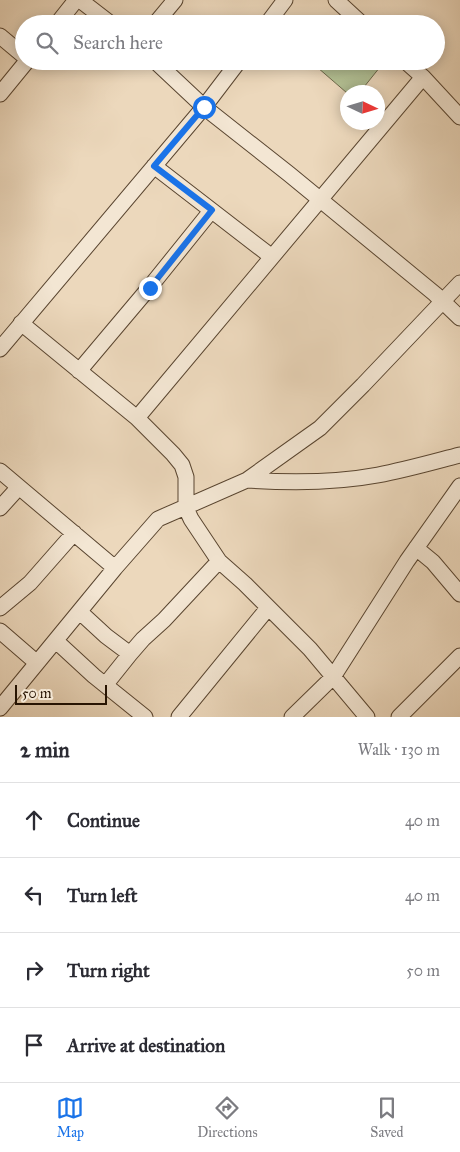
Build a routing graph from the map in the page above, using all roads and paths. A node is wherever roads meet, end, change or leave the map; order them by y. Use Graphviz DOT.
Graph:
graph roads {
  1 [pos="76,0"];
  2 [pos="80,0"];
  3 [pos="175,0"];
  4 [pos="285,0"];
  5 [pos="336,0"];
  6 [pos="64,15"];
  7 [pos="99,15"];
  8 [pos="162,15"];
  9 [pos="274,15"];
  10 [pos="352,15"];
  11 [pos="0,36"];
  12 [pos="15,48"];
  13 [pos="20,70"];
  14 [pos="165,70"];
  15 [pos="231,70"];
  16 [pos="416,70"];
  17 [pos="423,76"];
  18 [pos="0,94"];
  19 [pos="204,107"];
  20 [pos="460,117"];
  21 [pos="154,166"];
  22 [pos="320,200"];
  23 [pos="212,210"];
  24 [pos="272,257"];
  25 [pos="460,282"];
  26 [pos="442,301"];
  27 [pos="460,318"];
  28 [pos="21,323"];
  29 [pos="0,349"];
  30 [pos="79,371"];
  31 [pos="137,418"];
  32 [pos="460,455"];
  33 [pos="0,471"];
  34 [pos="247,480"];
  35 [pos="460,486"];
  36 [pos="19,487"];
  37 [pos="0,508"];
  38 [pos="186,508"];
  39 [pos="74,533"];
  40 [pos="416,548"];
  41 [pos="220,561"];
  42 [pos="115,568"];
  43 [pos="460,594"];
  44 [pos="4,599"];
  45 [pos="268,608"];
  46 [pos="80,612"];
  47 [pos="0,631"];
  48 [pos="56,641"];
  49 [pos="130,654"];
  50 [pos="460,656"];
  51 [pos="37,663"];
  52 [pos="333,677"];
  53 [pos="106,684"];
  54 [pos="0,708"];
  55 [pos="145,717"];
  56 [pos="179,717"];
  57 [pos="292,717"];
  58 [pos="367,717"];
  59 [pos="399,717"];
  1 -- 6 [label="street"];
  2 -- 7 [label="street"];
  3 -- 8 [label="street"];
  4 -- 9 [label="street"];
  5 -- 10 [label="street"];
  11 -- 12 [label="street"];
  13 -- 18 [label="street"];
  14 -- 19 [label="street"];
  15 -- 19 [label="street"];
  16 -- 17 [label="street"];
  17 -- 20 [label="street"];
  17 -- 22 [label="street"];
  19 -- 21 [label="street"];
  19 -- 22 [label="street"];
  21 -- 23 [label="street"];
  21 -- 28 [label="street"];
  22 -- 24 [label="street"];
  22 -- 26 [label="street"];
  23 -- 24 [label="street"];
  23 -- 30 [label="street"];
  24 -- 31 [label="street"];
  25 -- 26 [label="street"];
  26 -- 27 [label="street"];
  26 -- 34 [label="street"];
  28 -- 29 [label="street"];
  28 -- 30 [label="street"];
  30 -- 31 [label="street"];
  31 -- 38 [label="street"];
  32 -- 34 [label="street"];
  33 -- 36 [label="street"];
  34 -- 38 [label="street"];
  35 -- 40 [label="street"];
  36 -- 37 [label="street"];
  36 -- 39 [label="street"];
  38 -- 41 [label="street"];
  38 -- 42 [label="street"];
  39 -- 42 [label="street"];
  39 -- 44 [label="street"];
  40 -- 43 [label="street"];
  40 -- 52 [label="street"];
  41 -- 45 [label="street"];
  41 -- 49 [label="street"];
  42 -- 46 [label="street"];
  45 -- 52 [label="street"];
  45 -- 56 [label="street"];
  46 -- 48 [label="street"];
  46 -- 49 [label="street"];
  47 -- 51 [label="street"];
  48 -- 51 [label="street"];
  48 -- 53 [label="street"];
  49 -- 53 [label="street"];
  50 -- 59 [label="street"];
  51 -- 54 [label="street"];
  52 -- 57 [label="street"];
  52 -- 58 [label="street"];
  53 -- 55 [label="street"];
}
